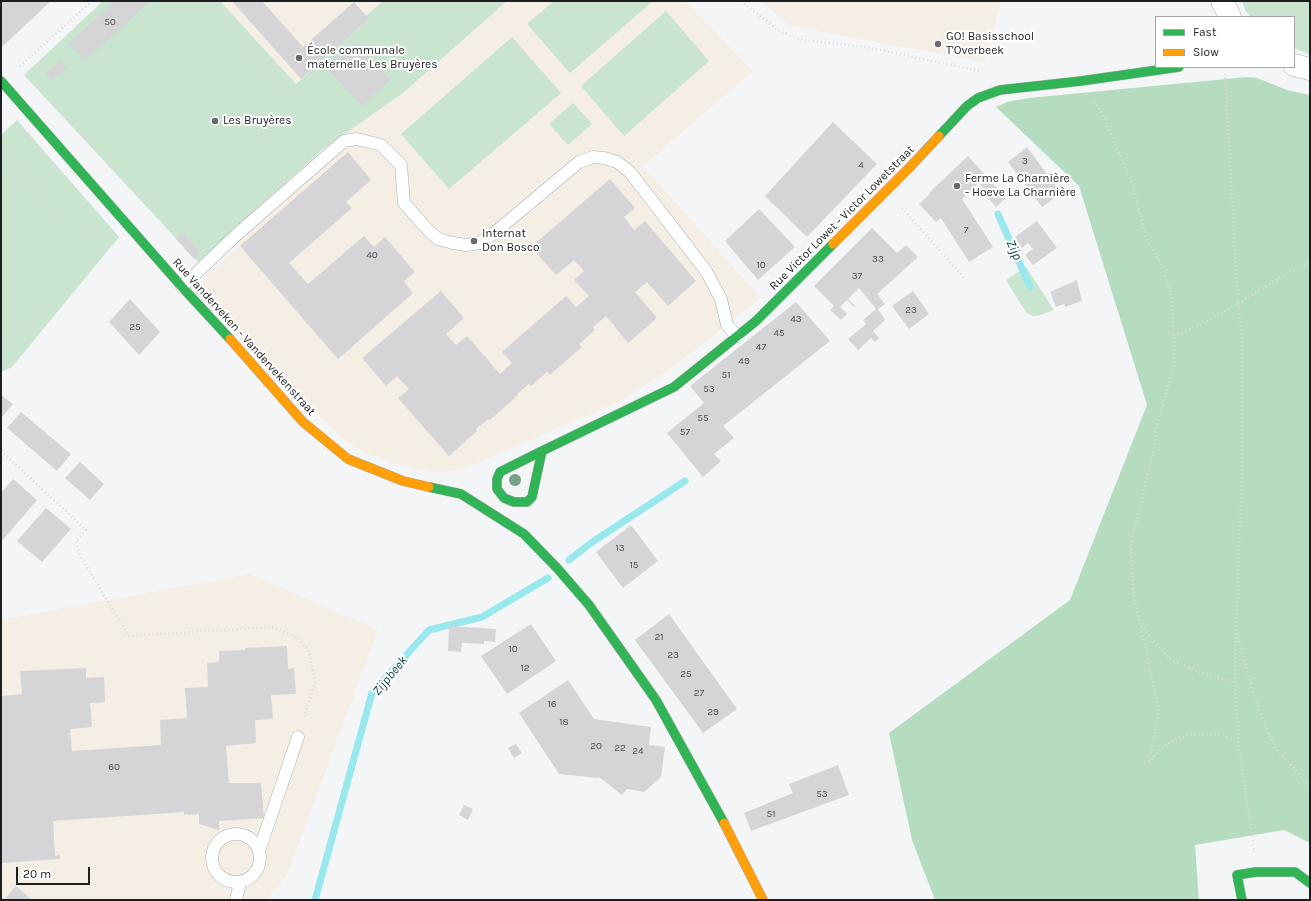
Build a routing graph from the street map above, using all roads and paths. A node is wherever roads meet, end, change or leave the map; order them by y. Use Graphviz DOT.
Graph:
graph roads {
  1 [pos="92,1"];
  2 [pos="209,1"];
  3 [pos="741,1"];
  4 [pos="1222,1"];
  5 [pos="1230,16"];
  6 [pos="1295,65"];
  7 [pos="1172,68"];
  8 [pos="1310,69"];
  9 [pos="1225,74"];
  10 [pos="1,82"];
  11 [pos="1000,90"];
  12 [pos="1090,96"];
  13 [pos="294,97"];
  14 [pos="1,153"];
  15 [pos="886,191"];
  16 [pos="120,217"];
  17 [pos="53,231"];
  18 [pos="1310,261"];
  19 [pos="966,280"];
  20 [pos="182,287"];
  21 [pos="1238,304"];
  22 [pos="1174,334"];
  23 [pos="737,336"];
  24 [pos="1,342"];
  25 [pos="1,451"];
  26 [pos="542,451"];
  27 [pos="1140,623"];
  28 [pos="1236,629"];
  29 [pos="1235,682"];
  30 [pos="298,737"];
  31 [pos="1238,741"];
  32 [pos="1310,788"];
  33 [pos="1253,838"];
  34 [pos="259,851"];
  35 [pos="240,882"];
  36 [pos="1310,883"];
  37 [pos="236,900"];
  38 [pos="763,900"];
  39 [pos="1242,900"];
  1 -- 10 [label="path"];
  2 -- 13 [label="path"];
  3 -- 11 [label="path"];
  4 -- 5 [label="street"];
  6 -- 8 [label="street"];
  7 -- 11 [label="street, Rue Victor Lowet - Victor Lowetstraat"];
  9 -- 21 [label="path"];
  10 -- 16 [label="street, Rue Vanderveken - Vandervekenstraat"];
  11 -- 15 [label="street, Rue Victor Lowet - Victor Lowetstraat"];
  12 -- 22 [label="path"];
  14 -- 17 [label="path"];
  15 -- 19 [label="path"];
  15 -- 23 [label="street, Rue Victor Lowet - Victor Lowetstraat"];
  16 -- 17 [label="path"];
  16 -- 20 [label="street, Rue Vanderveken - Vandervekenstraat"];
  17 -- 24 [label="path"];
  18 -- 21 [label="path"];
  20 -- 23 [label="lane"];
  20 -- 38 [label="street, Rue Vanderveken - Vandervekenstraat"];
  21 -- 22 [label="path"];
  21 -- 28 [label="path"];
  22 -- 27 [label="path"];
  23 -- 26 [label="street, Rue Victor Lowet - Victor Lowetstraat"];
  25 -- 30 [label="path"];
  26 -- 26 [label="street, Rue Victor Lowet - Victor Lowetstraat"];
  27 -- 29 [label="path"];
  27 -- 31 [label="path"];
  28 -- 29 [label="path"];
  28 -- 32 [label="path"];
  29 -- 31 [label="path"];
  30 -- 34 [label="lane"];
  31 -- 33 [label="path"];
  34 -- 35 [label="lane"];
  34 -- 35 [label="lane"];
  35 -- 37 [label="lane"];
  36 -- 39 [label="street"];
}
